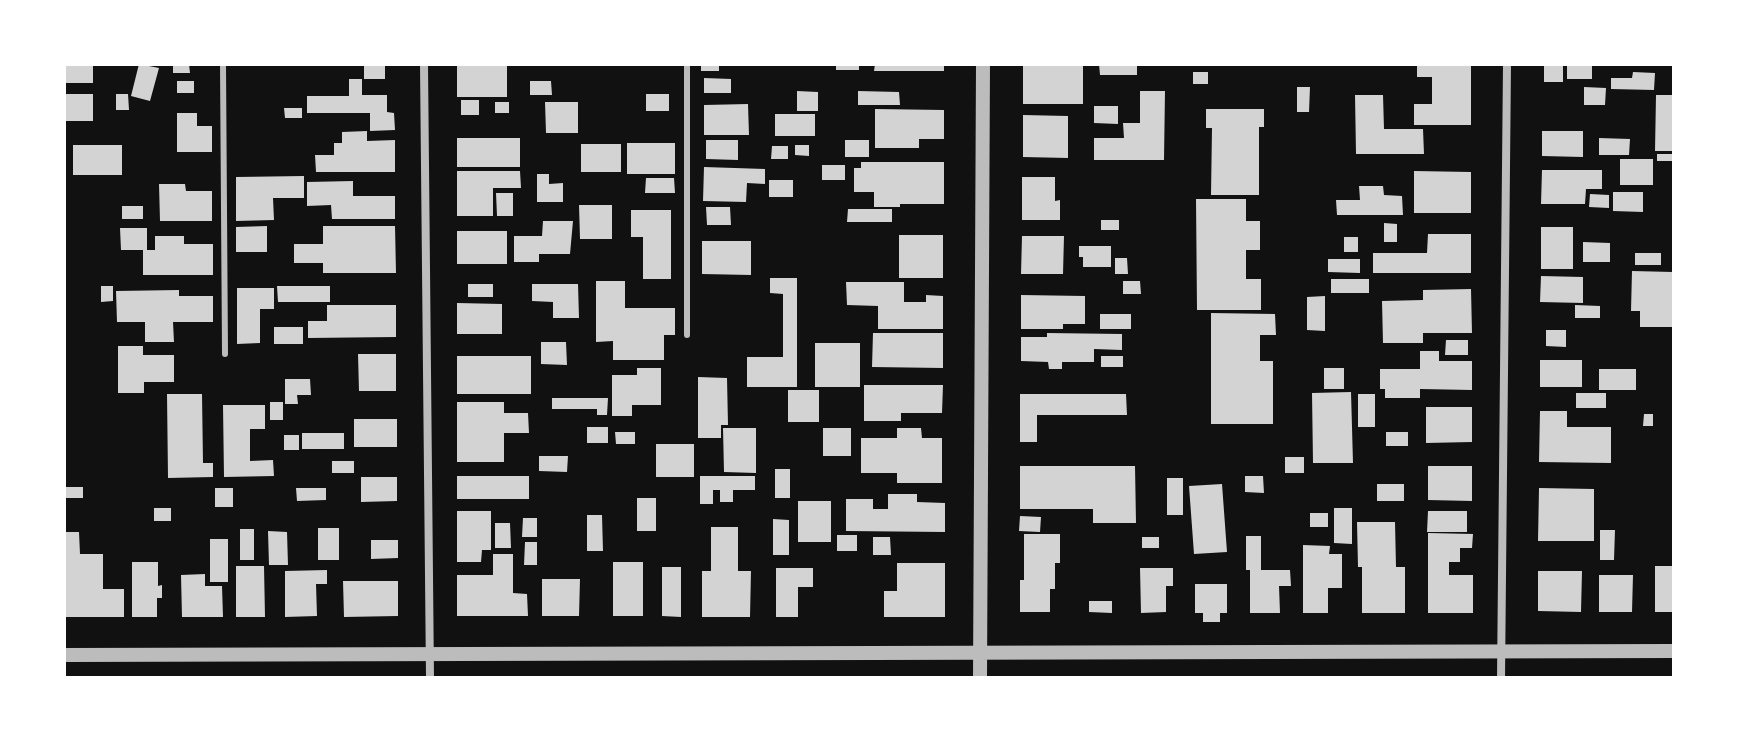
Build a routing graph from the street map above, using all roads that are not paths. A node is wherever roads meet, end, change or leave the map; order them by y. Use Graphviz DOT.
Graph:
graph roads {
  1 [pos="223,64"];
  2 [pos="424,64"];
  3 [pos="687,64"];
  4 [pos="983,64"];
  5 [pos="1507,64"];
  6 [pos="687,335"];
  7 [pos="225,354"];
  8 [pos="1674,651"];
  9 [pos="429,652"];
  10 [pos="980,652"];
  11 [pos="1502,652"];
  12 [pos="64,655"];
  13 [pos="430,678"];
  14 [pos="980,678"];
  15 [pos="1501,678"];
  1 -- 7 [label="lane"];
  2 -- 9 [label="street"];
  3 -- 6 [label="lane"];
  4 -- 10 [label="street"];
  5 -- 11 [label="street"];
  8 -- 11 [label="street"];
  9 -- 10 [label="street"];
  9 -- 12 [label="street"];
  9 -- 13 [label="street"];
  10 -- 11 [label="street"];
  10 -- 14 [label="street"];
  11 -- 15 [label="street"];
}
